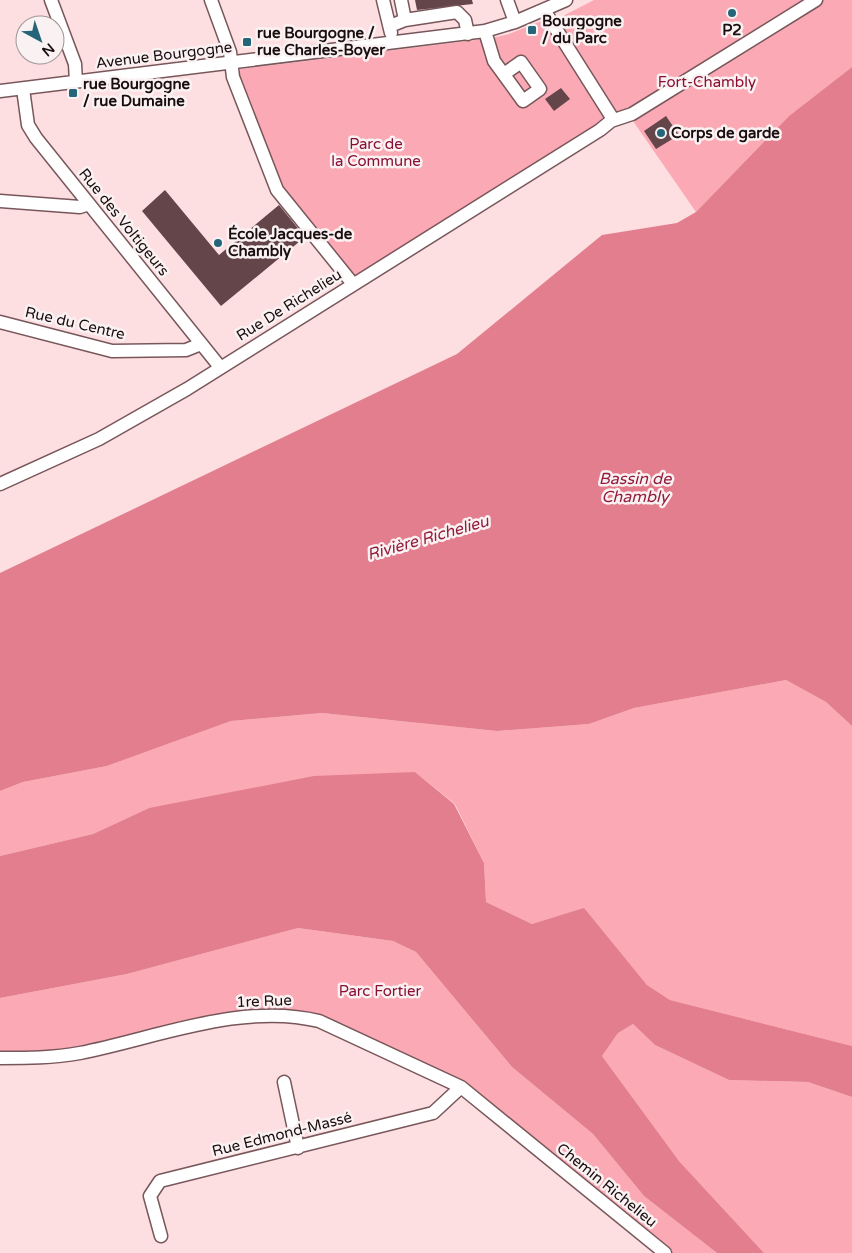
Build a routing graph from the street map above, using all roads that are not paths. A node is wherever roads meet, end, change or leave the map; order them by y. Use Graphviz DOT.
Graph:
graph roads {
  1 [pos="51,0"];
  2 [pos="212,0"];
  3 [pos="383,0"];
  4 [pos="400,0"];
  5 [pos="508,0"];
  6 [pos="566,0"];
  7 [pos="816,0"];
  8 [pos="544,10"];
  9 [pos="405,20"];
  10 [pos="515,22"];
  11 [pos="390,26"];
  12 [pos="485,31"];
  13 [pos="468,34"];
  14 [pos="392,43"];
  15 [pos="232,63"];
  16 [pos="504,74"];
  17 [pos="76,82"];
  18 [pos="23,89"];
  19 [pos="0,91"];
  20 [pos="611,121"];
  21 [pos="0,201"];
  22 [pos="89,204"];
  23 [pos="353,284"];
  24 [pos="0,322"];
  25 [pos="201,344"];
  26 [pos="220,367"];
  27 [pos="0,484"];
  28 [pos="0,1058"];
  29 [pos="284,1082"];
  30 [pos="461,1087"];
  31 [pos="529,1142"];
  32 [pos="298,1148"];
  33 [pos="161,1236"];
  34 [pos="664,1253"];
  1 -- 17 [label="street"];
  2 -- 15 [label="street"];
  3 -- 11 [label="street"];
  4 -- 9 [label="street"];
  5 -- 10 [label="street"];
  6 -- 8 [label="street, Avenue Bourgogne"];
  7 -- 20 [label="street, Rue De Richelieu"];
  8 -- 10 [label="street, Avenue Bourgogne"];
  8 -- 20 [label="street"];
  9 -- 11 [label="street"];
  9 -- 13 [label="street"];
  10 -- 12 [label="street, Avenue Bourgogne"];
  11 -- 14 [label="street"];
  12 -- 13 [label="street, Avenue Bourgogne"];
  12 -- 16 [label="street"];
  13 -- 14 [label="street, Avenue Bourgogne"];
  14 -- 15 [label="street, Avenue Bourgogne"];
  15 -- 17 [label="street, Avenue Bourgogne"];
  15 -- 23 [label="street"];
  17 -- 18 [label="street, Avenue Bourgogne"];
  18 -- 19 [label="street, Avenue Bourgogne"];
  18 -- 22 [label="street, Rue des Voltigeurs"];
  20 -- 23 [label="street, Rue De Richelieu"];
  21 -- 22 [label="street"];
  22 -- 25 [label="street, Rue des Voltigeurs"];
  23 -- 26 [label="street, Rue De Richelieu"];
  24 -- 25 [label="street, Rue du Centre"];
  25 -- 26 [label="street, Rue des Voltigeurs"];
  26 -- 27 [label="street, Rue De Richelieu"];
  28 -- 30 [label="street, 1re Rue"];
  29 -- 32 [label="street"];
  30 -- 31 [label="street, 1re Rue"];
  30 -- 32 [label="street, Rue Edmond-Massé"];
  31 -- 34 [label="street, Chemin Richelieu"];
  32 -- 33 [label="street, Rue Edmond-Massé"];
}
